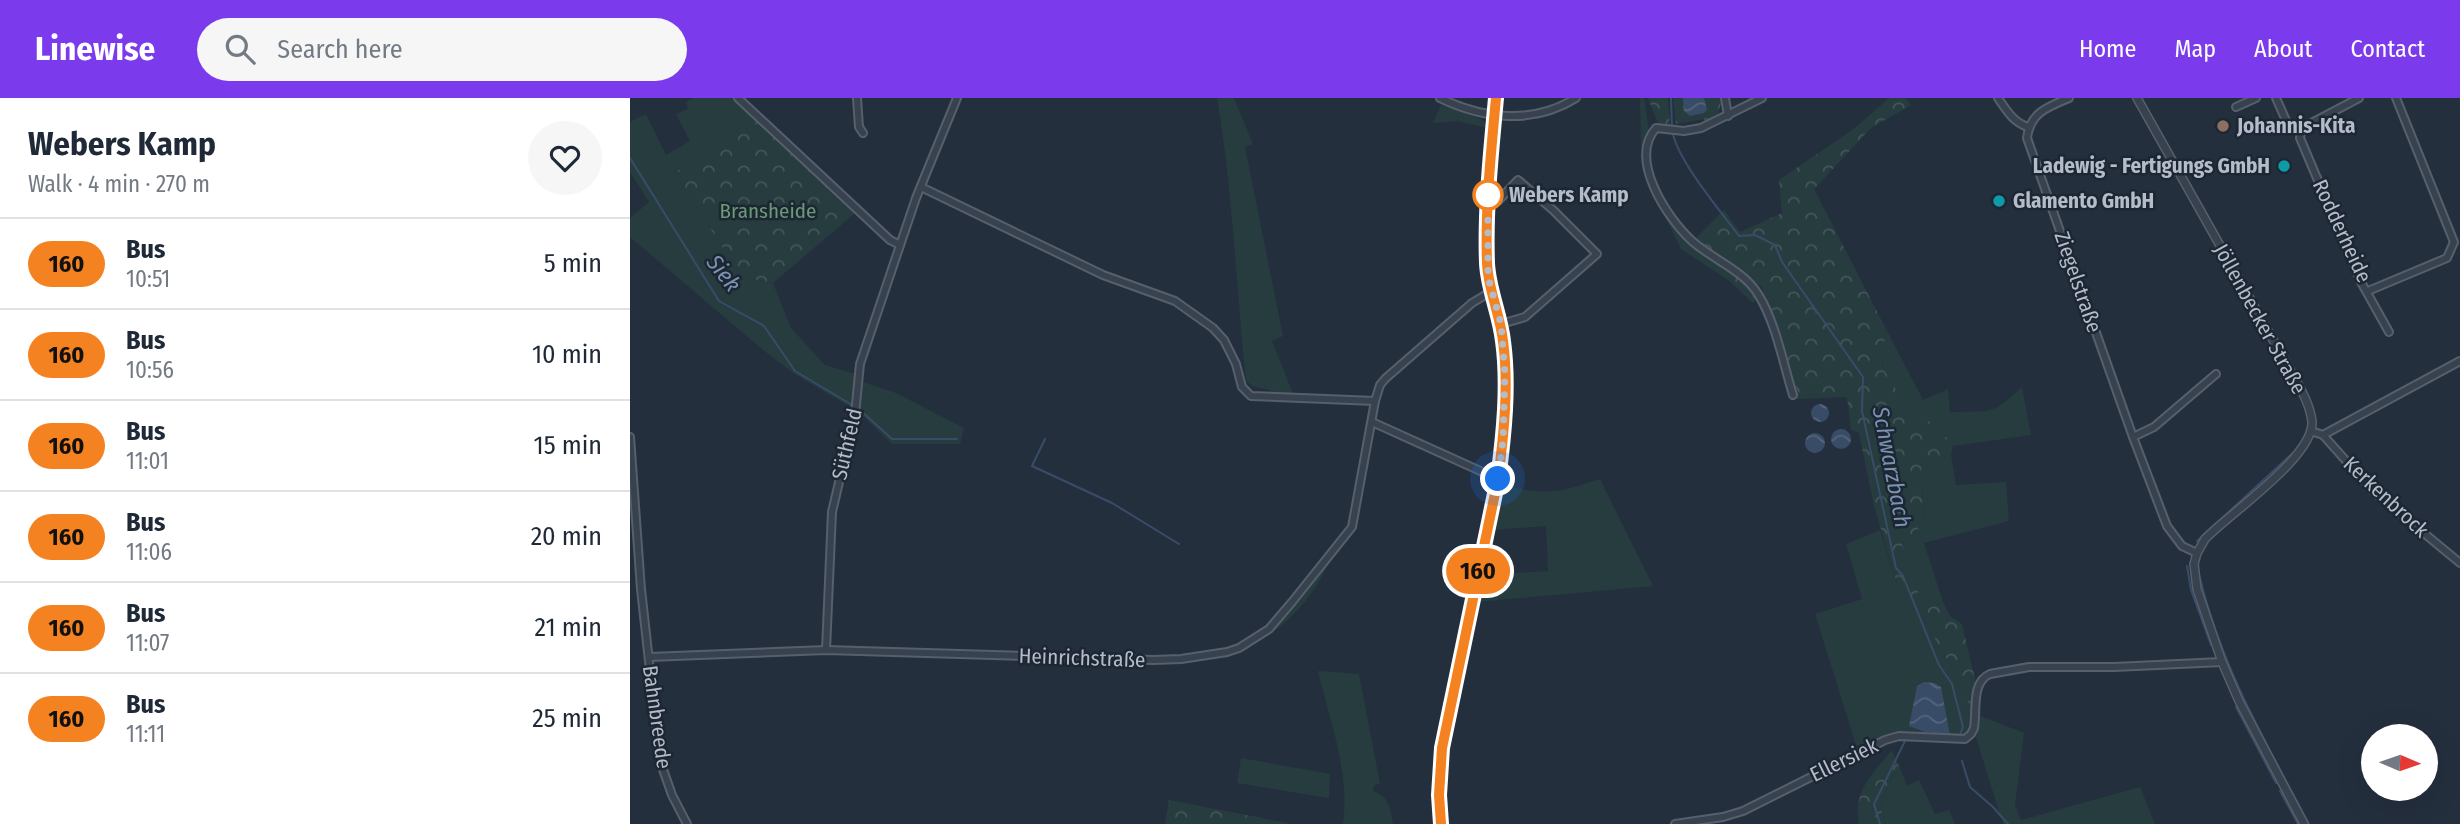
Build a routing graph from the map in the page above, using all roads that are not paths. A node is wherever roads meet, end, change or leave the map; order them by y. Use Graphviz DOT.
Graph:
graph roads {
  1 [pos="738,98"];
  2 [pos="857,98"];
  3 [pos="957,98"];
  4 [pos="1440,98"];
  5 [pos="1496,98"];
  6 [pos="1576,98"];
  7 [pos="1725,98"];
  8 [pos="1762,98"];
  9 [pos="1998,98"];
  10 [pos="2068,98"];
  11 [pos="2137,98"];
  12 [pos="2256,98"];
  13 [pos="2276,98"];
  14 [pos="2359,98"];
  15 [pos="2396,98"];
  16 [pos="2236,107"];
  17 [pos="1495,116"];
  18 [pos="1728,116"];
  19 [pos="2028,127"];
  20 [pos="2302,128"];
  21 [pos="863,133"];
  22 [pos="921,187"];
  23 [pos="1488,202"];
  24 [pos="900,245"];
  25 [pos="1492,291"];
  26 [pos="2368,291"];
  27 [pos="1501,324"];
  28 [pos="2389,332"];
  29 [pos="2460,361"];
  30 [pos="2216,374"];
  31 [pos="1793,395"];
  32 [pos="1375,401"];
  33 [pos="1372,422"];
  34 [pos="2311,431"];
  35 [pos="2322,435"];
  36 [pos="630,437"];
  37 [pos="2133,437"];
  38 [pos="1498,479"];
  39 [pos="2197,552"];
  40 [pos="2460,563"];
  41 [pos="826,650"];
  42 [pos="649,657"];
  43 [pos="2222,662"];
  44 [pos="687,824"];
  45 [pos="1441,824"];
  46 [pos="1675,824"];
  47 [pos="2304,824"];
  1 -- 24 [label="street"];
  2 -- 21 [label="street"];
  3 -- 22 [label="street, Süthfeld"];
  4 -- 17 [label="street"];
  5 -- 17 [label="street"];
  6 -- 17 [label="street"];
  7 -- 18 [label="street"];
  8 -- 18 [label="street"];
  9 -- 19 [label="street"];
  10 -- 19 [label="street"];
  11 -- 34 [label="street, Jöllenbecker Straße"];
  12 -- 16 [label="street"];
  13 -- 20 [label="street"];
  14 -- 20 [label="street"];
  15 -- 26 [label="street, Rodderheide"];
  17 -- 23 [label="street"];
  18 -- 31 [label="street"];
  19 -- 37 [label="street, Ziegelstraße"];
  20 -- 26 [label="street, Rodderheide"];
  22 -- 24 [label="street, Süthfeld"];
  22 -- 32 [label="street"];
  23 -- 25 [label="street"];
  23 -- 27 [label="street"];
  24 -- 41 [label="street, Süthfeld"];
  25 -- 27 [label="street"];
  25 -- 32 [label="street, Heinrichstraße"];
  26 -- 28 [label="street"];
  27 -- 38 [label="street"];
  29 -- 35 [label="street"];
  30 -- 37 [label="street"];
  32 -- 33 [label="street, Heinrichstraße"];
  33 -- 38 [label="street"];
  33 -- 41 [label="street, Heinrichstraße"];
  34 -- 35 [label="street, Kerkenbrock"];
  34 -- 39 [label="street"];
  35 -- 40 [label="street, Kerkenbrock"];
  36 -- 42 [label="street, Bahnbreede"];
  37 -- 39 [label="street, Ziegelstraße"];
  38 -- 45 [label="street"];
  39 -- 43 [label="street"];
  41 -- 42 [label="street, Heinrichstraße"];
  42 -- 44 [label="street, Bahnbreede"];
  43 -- 46 [label="street, Ellersiek"];
  43 -- 47 [label="street"];
}
